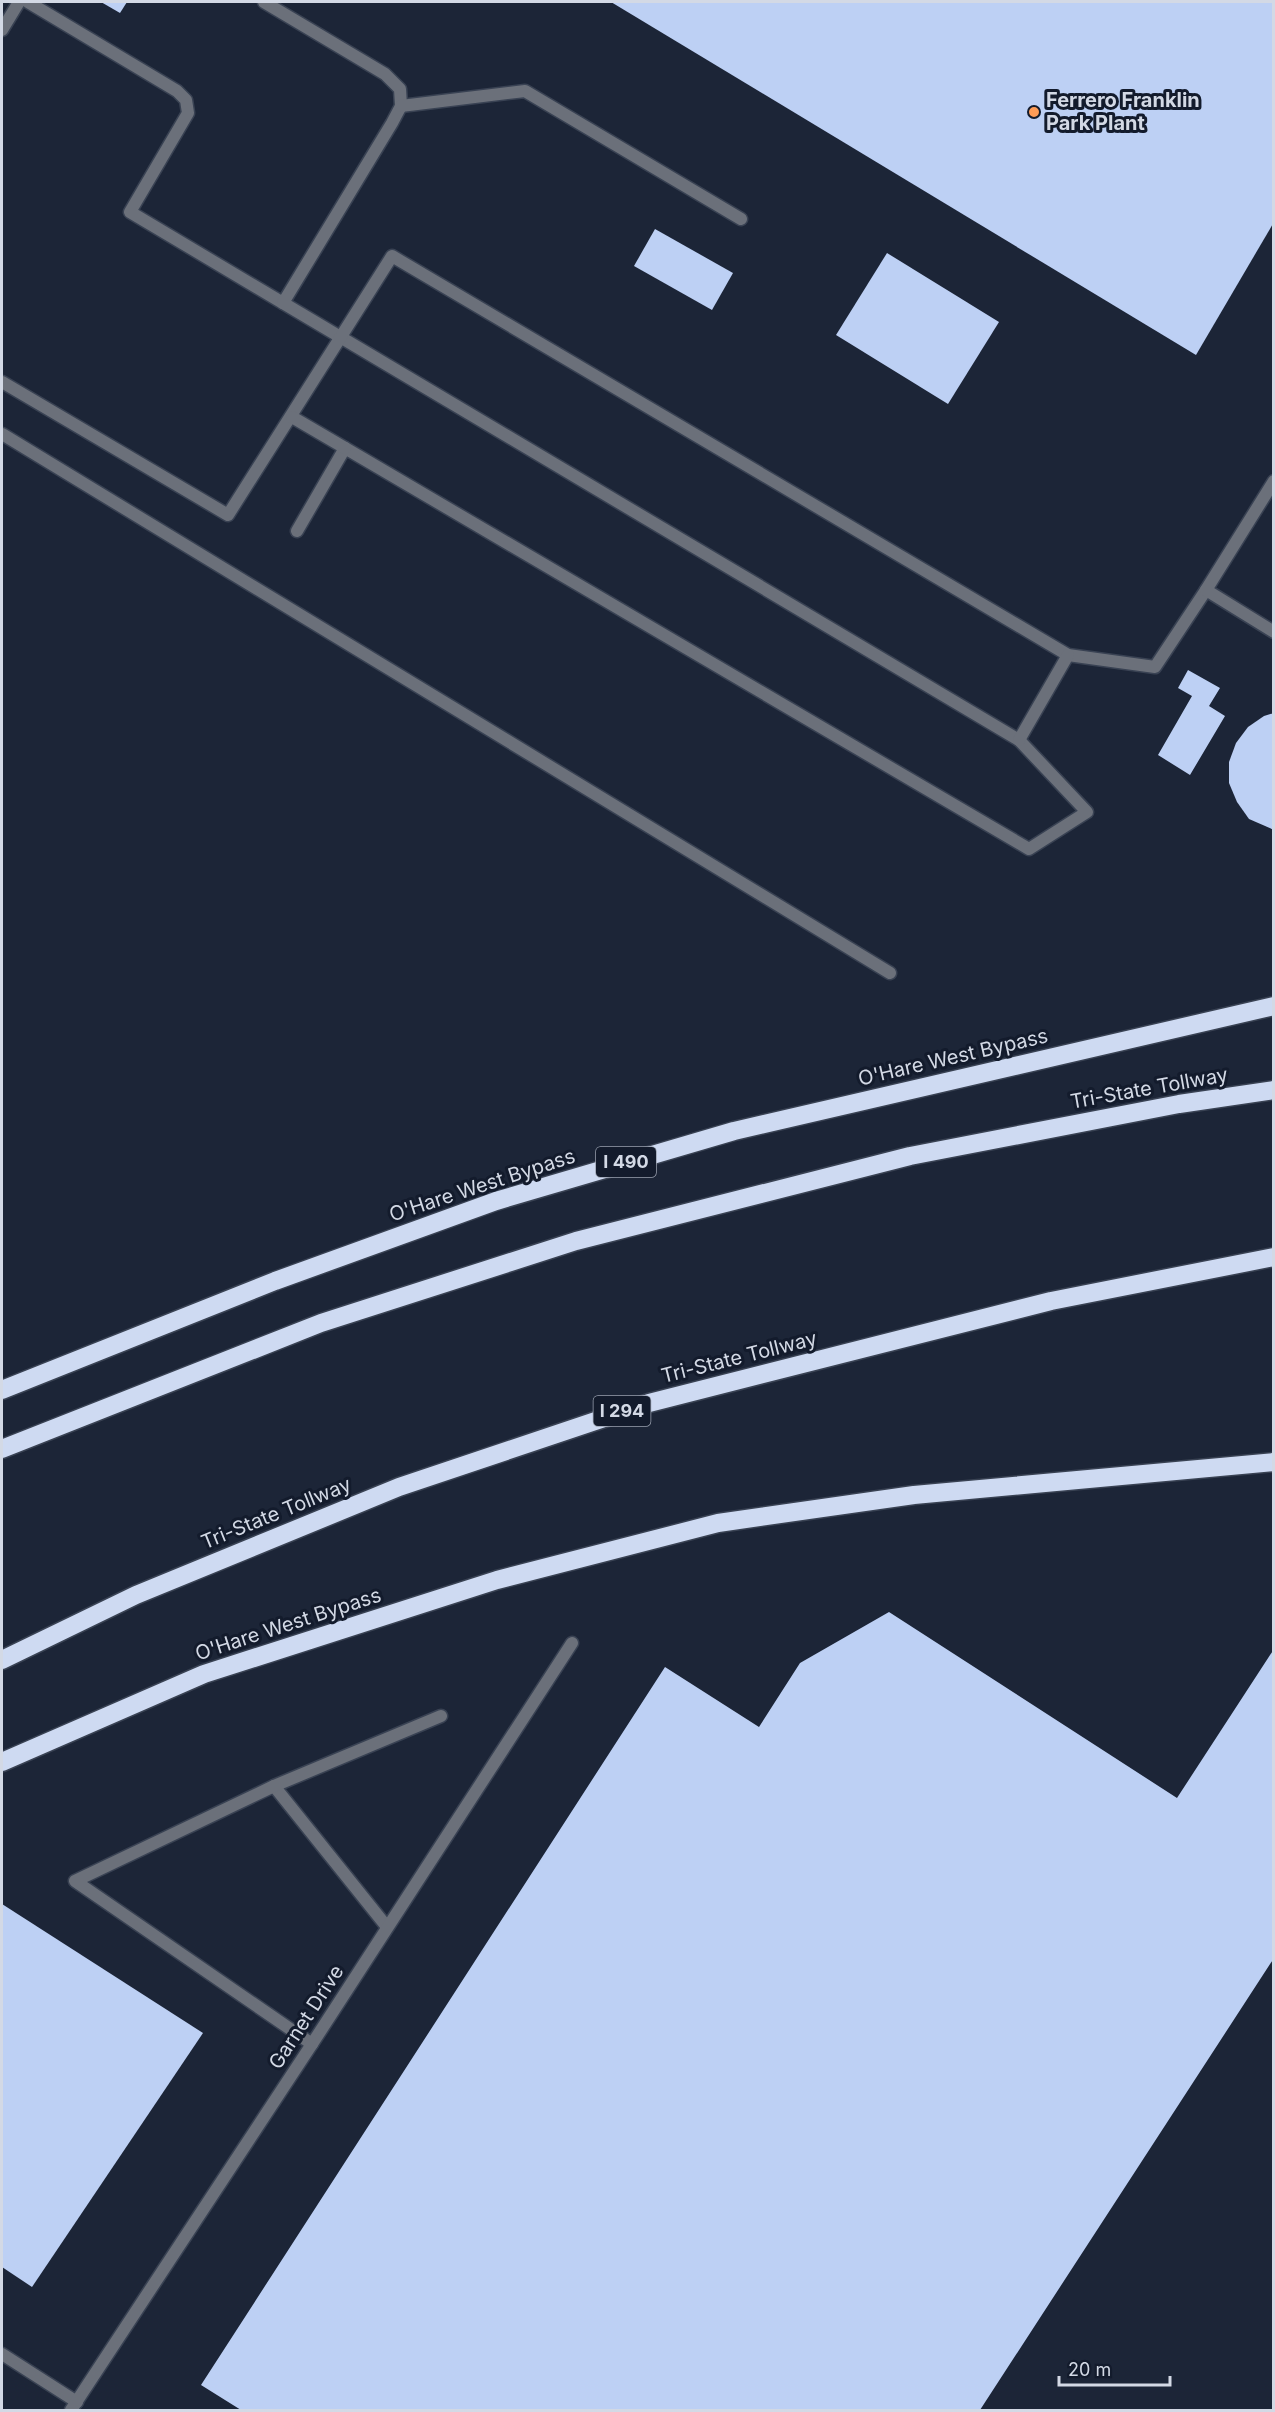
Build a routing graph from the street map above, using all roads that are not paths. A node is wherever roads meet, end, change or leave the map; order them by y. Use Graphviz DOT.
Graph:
graph roads {
  1 [pos="19,2"];
  2 [pos="28,2"];
  3 [pos="264,2"];
  4 [pos="2,30"];
  5 [pos="401,106"];
  6 [pos="741,219"];
  7 [pos="283,303"];
  8 [pos="341,338"];
  9 [pos="2,382"];
  10 [pos="292,417"];
  11 [pos="2,434"];
  12 [pos="345,448"];
  13 [pos="1274,481"];
  14 [pos="297,531"];
  15 [pos="1206,590"];
  16 [pos="1274,632"];
  17 [pos="1068,655"];
  18 [pos="1019,740"];
  19 [pos="891,973"];
  20 [pos="1274,1006"];
  21 [pos="1274,1090"];
  22 [pos="1274,1257"];
  23 [pos="2,1390"];
  24 [pos="2,1449"];
  25 [pos="1274,1462"];
  26 [pos="572,1643"];
  27 [pos="2,1660"];
  28 [pos="441,1716"];
  29 [pos="2,1762"];
  30 [pos="273,1786"];
  31 [pos="387,1927"];
  32 [pos="312,2044"];
  33 [pos="2,2354"];
  34 [pos="74,2406"];
  1 -- 4 [label="street"];
  2 -- 7 [label="street"];
  3 -- 5 [label="street"];
  5 -- 6 [label="street"];
  5 -- 7 [label="street"];
  7 -- 8 [label="street"];
  8 -- 10 [label="street"];
  8 -- 17 [label="street"];
  8 -- 18 [label="street"];
  9 -- 10 [label="street"];
  10 -- 12 [label="street"];
  11 -- 19 [label="street"];
  12 -- 14 [label="street"];
  12 -- 18 [label="street"];
  13 -- 15 [label="street"];
  15 -- 16 [label="street"];
  15 -- 17 [label="street"];
  17 -- 18 [label="street"];
  20 -- 23 [label="highway, O'Hare West Bypass / I 490"];
  21 -- 24 [label="highway, Tri-State Tollway"];
  22 -- 27 [label="highway, Tri-State Tollway / I 294"];
  25 -- 29 [label="highway, O'Hare West Bypass"];
  26 -- 31 [label="street, Garnet Drive"];
  28 -- 30 [label="street"];
  30 -- 31 [label="street"];
  30 -- 32 [label="street"];
  31 -- 32 [label="street, Garnet Drive"];
  32 -- 34 [label="street, Garnet Drive"];
  33 -- 34 [label="street"];
}
